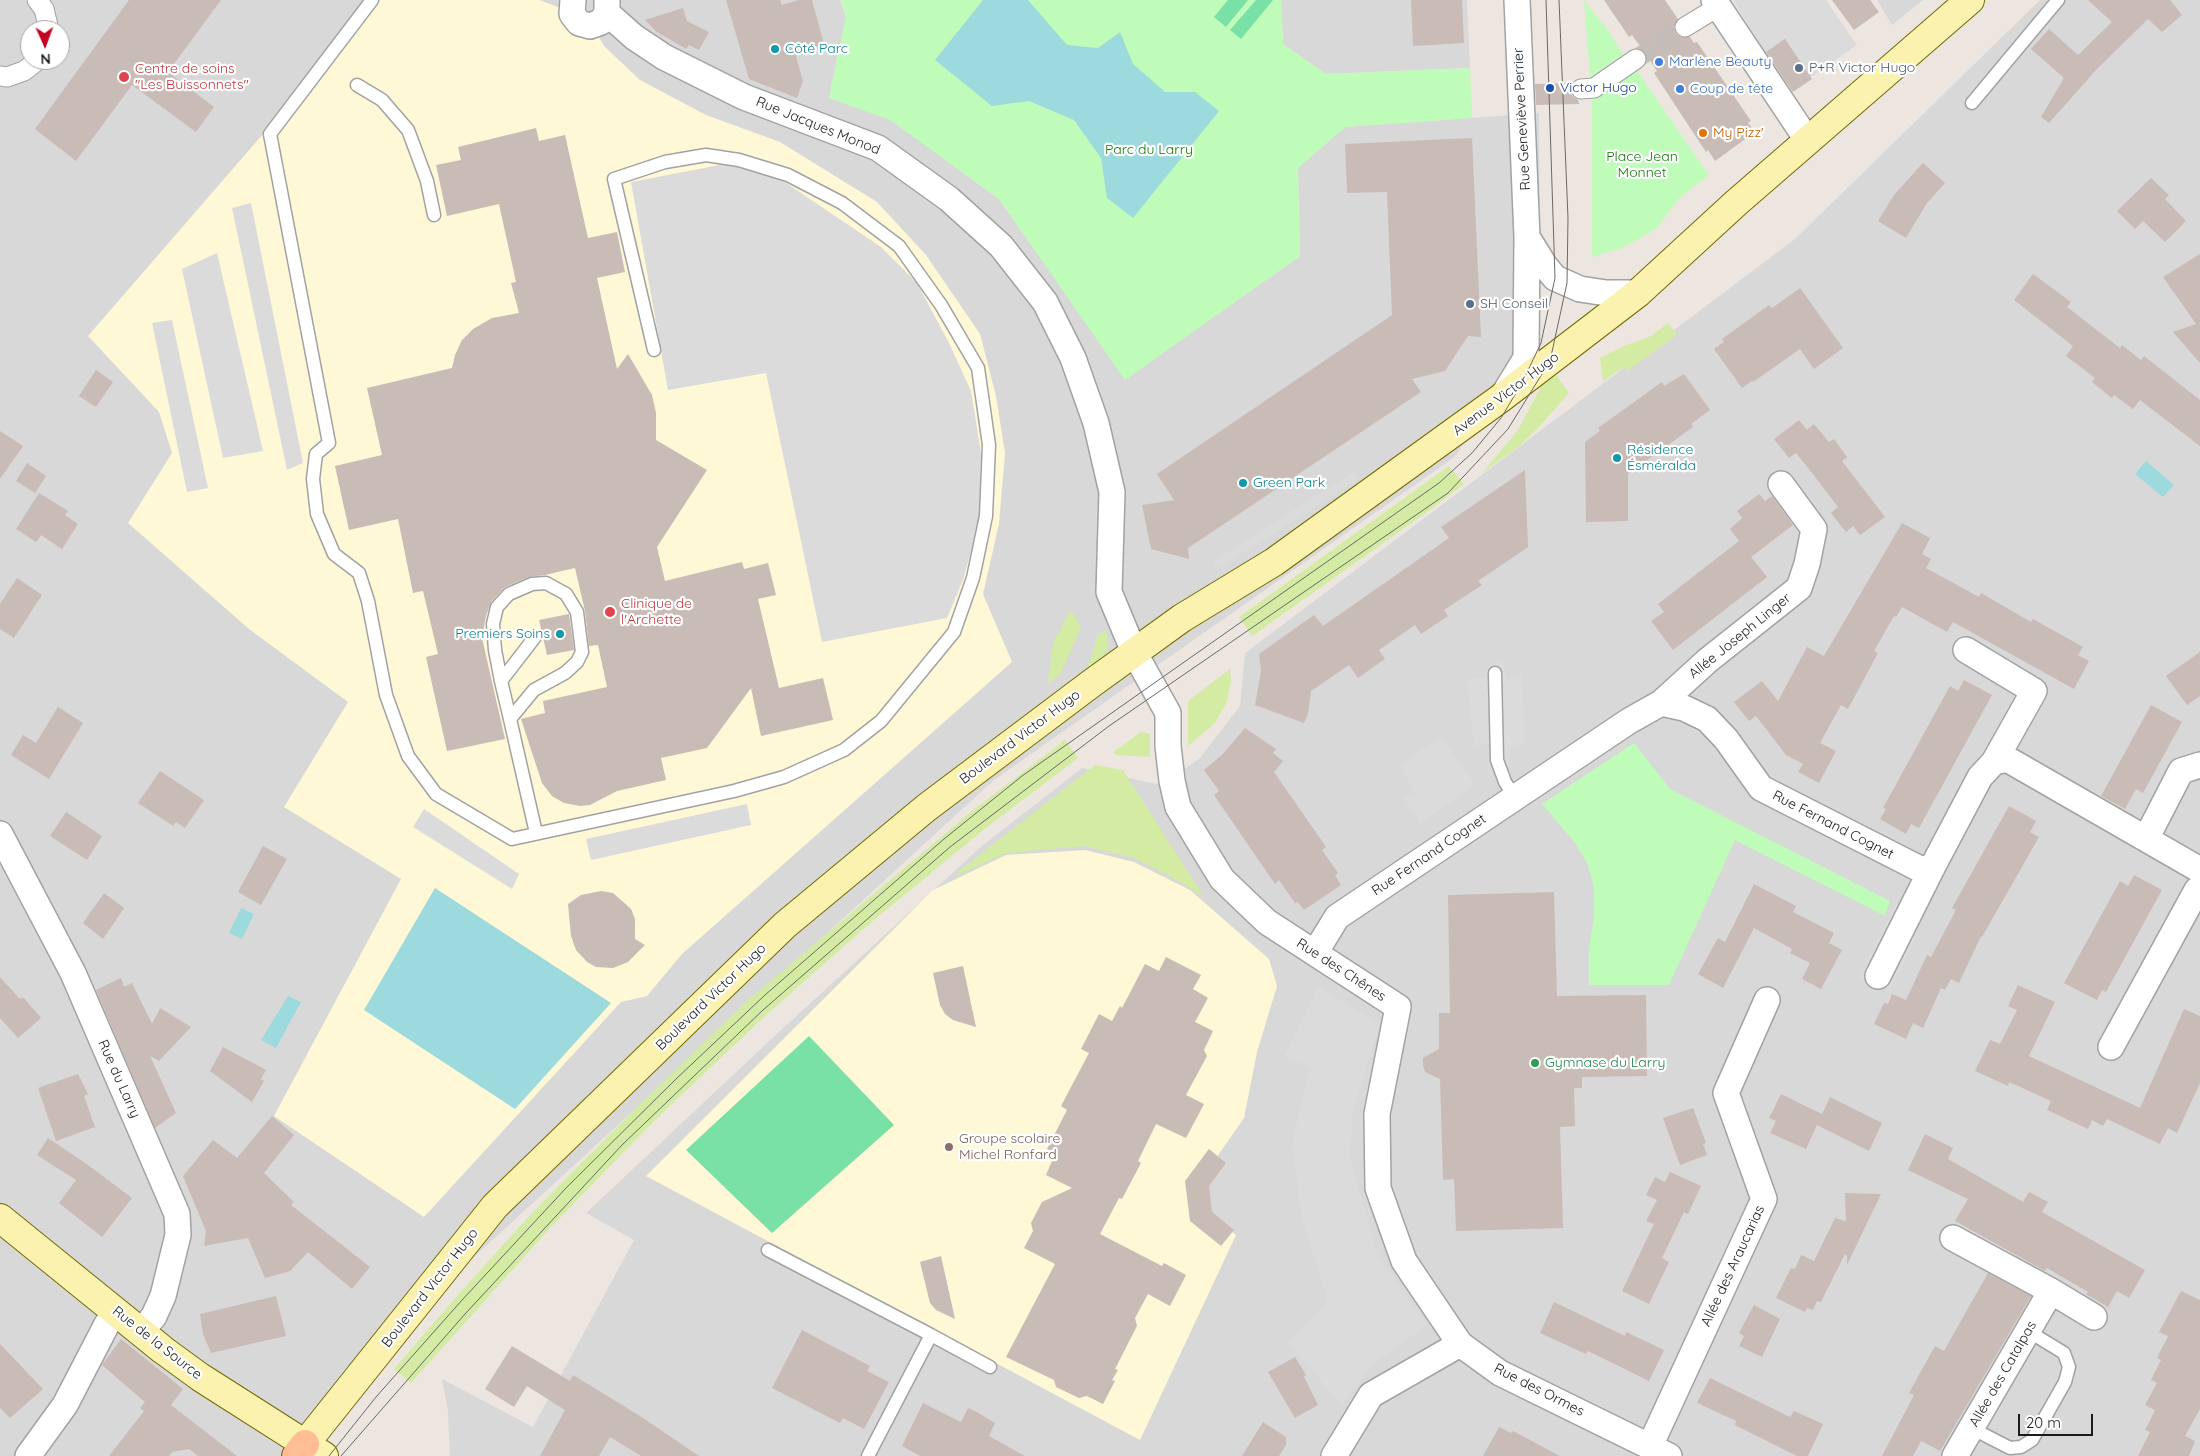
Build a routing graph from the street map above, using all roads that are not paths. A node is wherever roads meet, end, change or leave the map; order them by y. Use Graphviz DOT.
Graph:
graph roads {
  1 [pos="37,0"];
  2 [pos="372,0"];
  3 [pos="573,0"];
  4 [pos="1517,0"];
  5 [pos="1970,0"];
  6 [pos="2058,0"];
  7 [pos="607,6"];
  8 [pos="1711,7"];
  9 [pos="48,20"];
  10 [pos="1685,27"];
  11 [pos="1636,59"];
  12 [pos="25,70"];
  13 [pos="0,76"];
  14 [pos="357,85"];
  15 [pos="1581,90"];
  16 [pos="1972,103"];
  17 [pos="1808,141"];
  18 [pos="434,214"];
  19 [pos="1527,237"];
  20 [pos="1638,293"];
  21 [pos="654,350"];
  22 [pos="1501,398"];
  23 [pos="1781,484"];
  24 [pos="1182,618"];
  25 [pos="535,637"];
  26 [pos="1966,650"];
  27 [pos="1134,652"];
  28 [pos="1495,673"];
  29 [pos="501,681"];
  30 [pos="1662,703"];
  31 [pos="510,719"];
  32 [pos="1994,762"];
  33 [pos="2200,765"];
  34 [pos="1515,797"];
  35 [pos="536,833"];
  36 [pos="0,834"];
  37 [pos="2146,839"];
  38 [pos="1933,866"];
  39 [pos="2199,884"];
  40 [pos="1315,953"];
  41 [pos="1878,976"];
  42 [pos="1767,1000"];
  43 [pos="2111,1047"];
  44 [pos="0,1218"];
  45 [pos="1953,1238"];
  46 [pos="768,1250"];
  47 [pos="2051,1292"];
  48 [pos="117,1313"];
  49 [pos="2094,1317"];
  50 [pos="2028,1331"];
  51 [pos="141,1332"];
  52 [pos="931,1335"];
  53 [pos="1460,1344"];
  54 [pos="990,1367"];
  55 [pos="1971,1428"];
  56 [pos="1659,1451"];
  57 [pos="308,1452"];
  58 [pos="28,1456"];
  59 [pos="868,1456"];
  60 [pos="1334,1456"];
  61 [pos="1955,1456"];
  1 -- 9 [label="street"];
  2 -- 35 [label="lane"];
  3 -- 7 [label="street"];
  4 -- 19 [label="street, Rue Geneviève Perrier"];
  5 -- 17 [label="main road"];
  6 -- 16 [label="lane"];
  7 -- 27 [label="street, Rue Jacques Monod"];
  8 -- 10 [label="street"];
  8 -- 17 [label="street"];
  11 -- 15 [label="street"];
  12 -- 13 [label="street"];
  14 -- 18 [label="lane"];
  17 -- 20 [label="main road, Avenue Victor Hugo"];
  19 -- 20 [label="street, Rue Geneviève Perrier"];
  19 -- 22 [label="street, Rue Geneviève Perrier"];
  20 -- 22 [label="main road, Avenue Victor Hugo"];
  21 -- 35 [label="lane"];
  22 -- 24 [label="main road, Avenue Victor Hugo"];
  23 -- 30 [label="street, Allée Joseph Linger"];
  24 -- 27 [label="main road, Boulevard Victor Hugo"];
  25 -- 29 [label="lane"];
  26 -- 32 [label="street"];
  27 -- 40 [label="street, Rue des Chênes"];
  27 -- 57 [label="main road, Boulevard Victor Hugo"];
  28 -- 34 [label="lane"];
  29 -- 31 [label="lane"];
  29 -- 31 [label="lane"];
  30 -- 34 [label="street, Rue Fernand Cognet"];
  30 -- 38 [label="street, Rue Fernand Cognet"];
  31 -- 35 [label="lane"];
  32 -- 37 [label="street"];
  32 -- 38 [label="street"];
  33 -- 37 [label="street"];
  34 -- 40 [label="street, Rue Fernand Cognet"];
  36 -- 51 [label="street, Rue du Larry"];
  37 -- 39 [label="street"];
  38 -- 41 [label="street"];
  39 -- 43 [label="street"];
  40 -- 53 [label="street, Rue des Chênes"];
  42 -- 56 [label="street, Allée des Araucarias"];
  44 -- 48 [label="main road, Rue de la Source"];
  45 -- 47 [label="street"];
  46 -- 52 [label="lane"];
  47 -- 49 [label="street"];
  47 -- 50 [label="street, Allée des Catalpas"];
  48 -- 51 [label="main road, Rue de la Source"];
  48 -- 58 [label="street"];
  50 -- 55 [label="street, Allée des Catalpas"];
  50 -- 55 [label="lane"];
  51 -- 57 [label="main road, Rue de la Source"];
  52 -- 54 [label="lane"];
  52 -- 59 [label="lane"];
  53 -- 56 [label="street, Rue des Ormes"];
  53 -- 60 [label="street"];
  55 -- 61 [label="street, Allée des Catalpas"];
}
